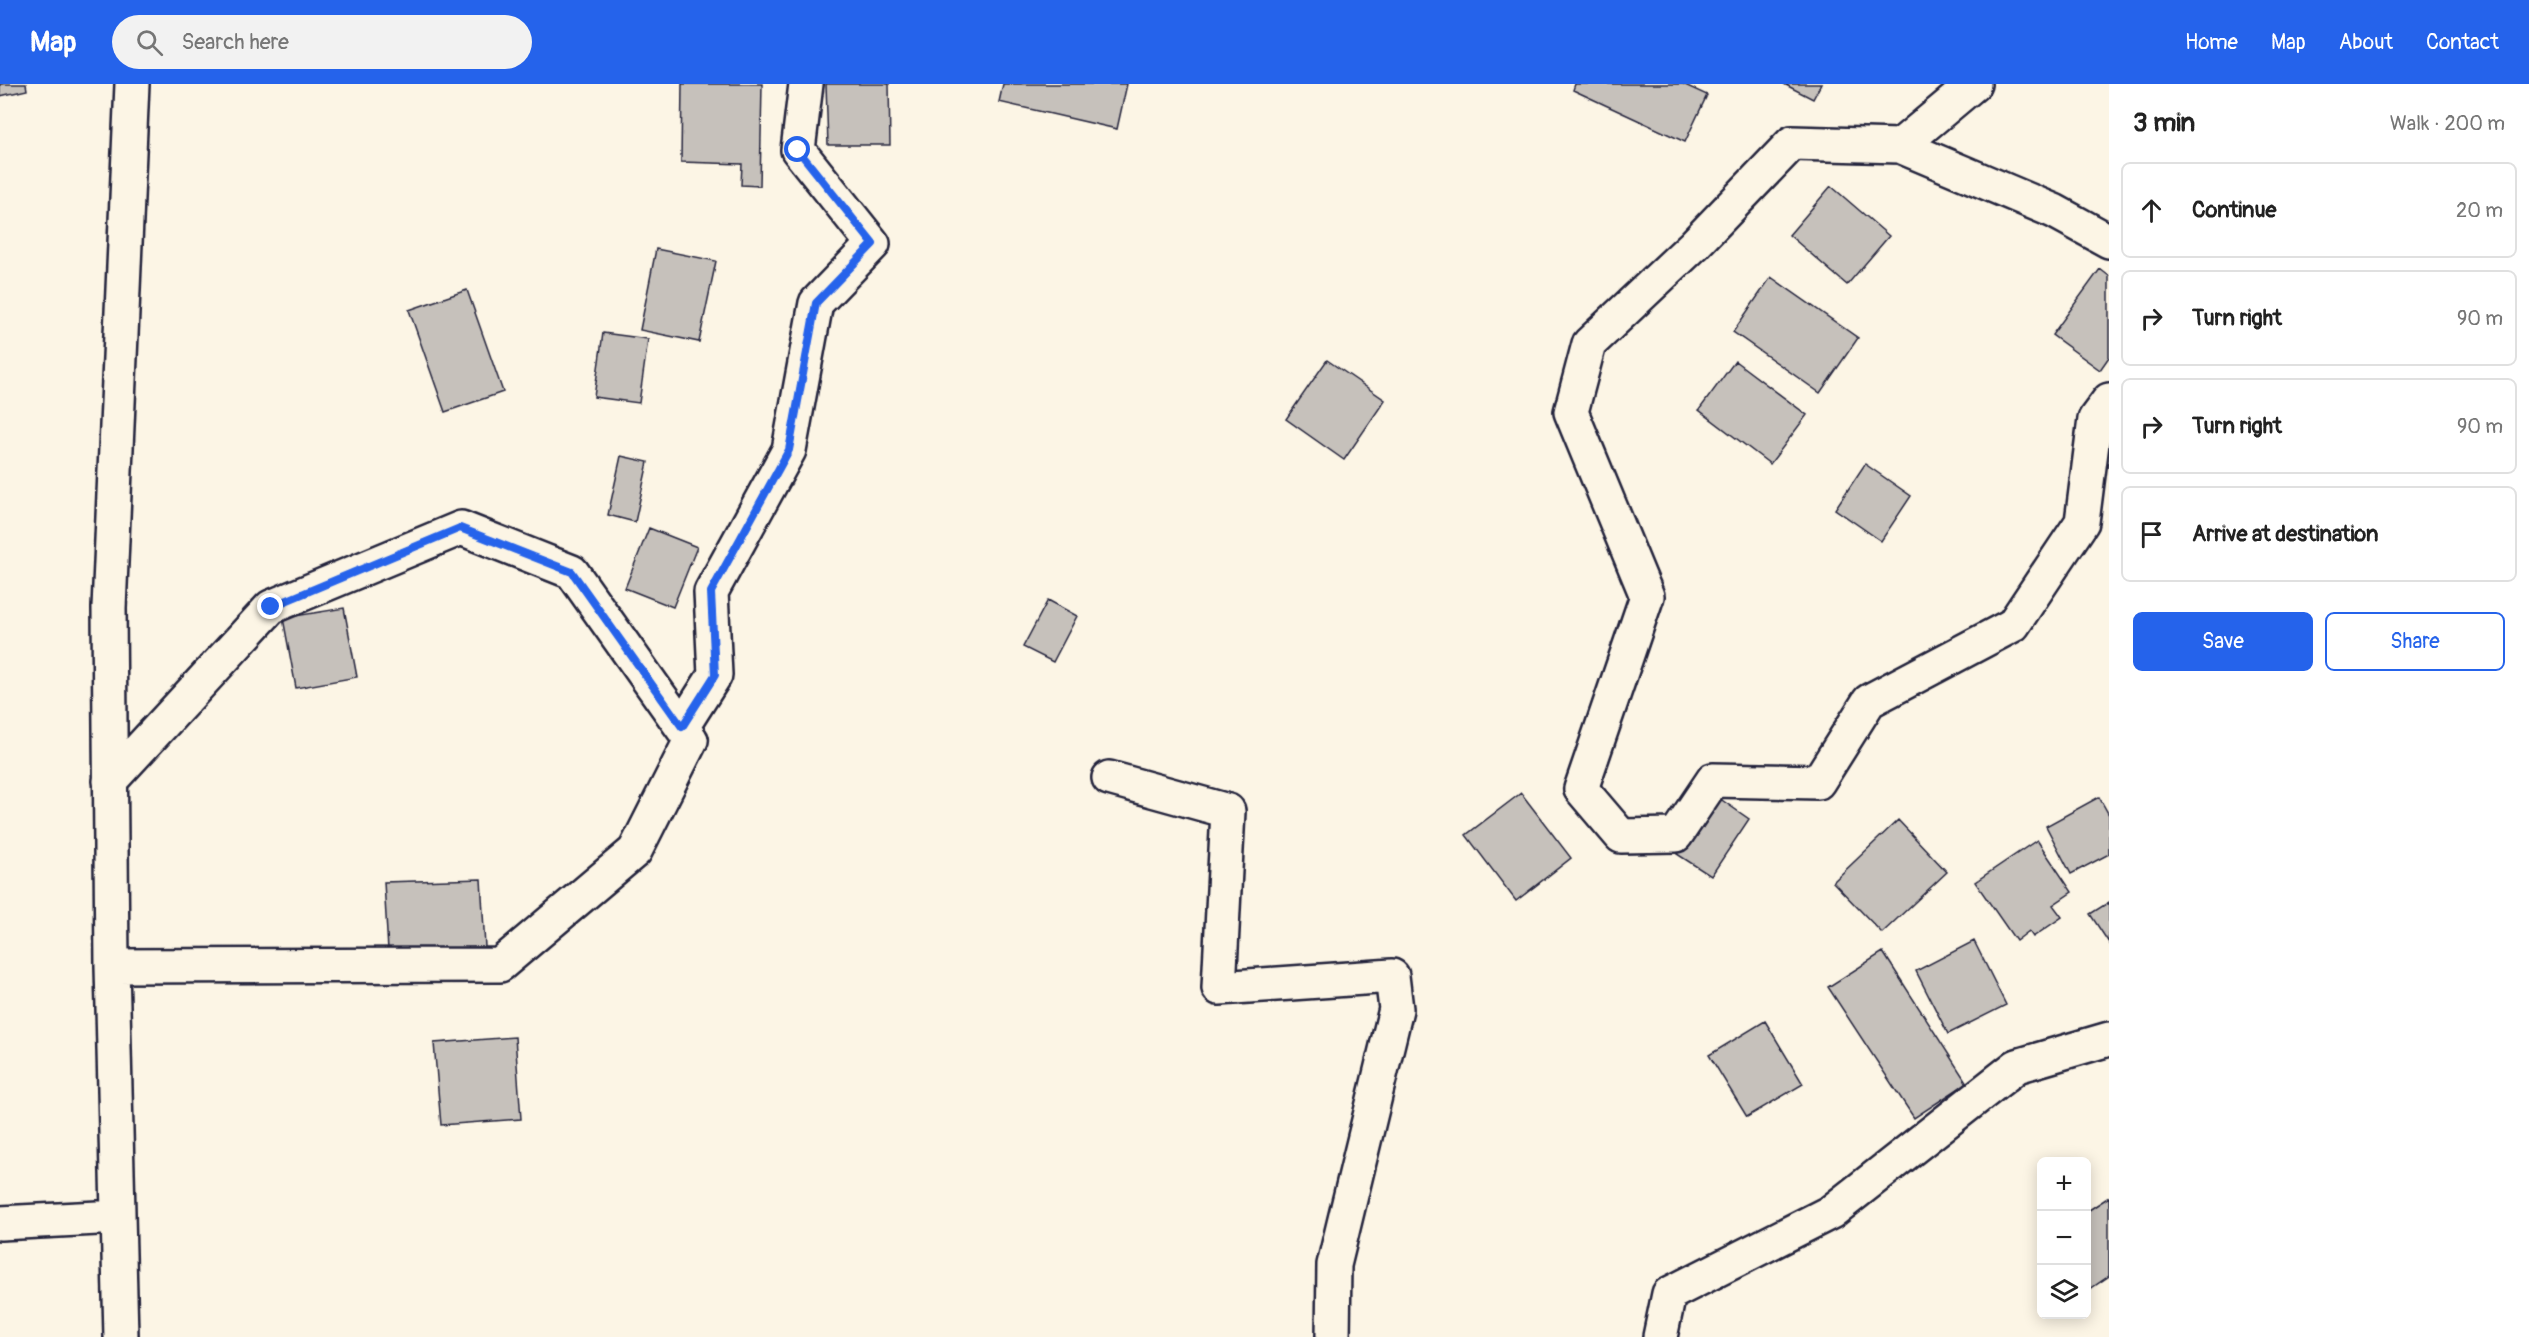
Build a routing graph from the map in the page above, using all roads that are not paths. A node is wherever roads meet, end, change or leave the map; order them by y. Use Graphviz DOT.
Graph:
graph roads {
  1 [pos="132,84"];
  2 [pos="806,84"];
  3 [pos="1974,84"];
  4 [pos="1900,146"];
  5 [pos="2109,241"];
  6 [pos="2109,400"];
  7 [pos="682,727"];
  8 [pos="1109,778"];
  9 [pos="110,781"];
  10 [pos="112,966"];
  11 [pos="2109,1039"];
  12 [pos="118,1217"];
  13 [pos="0,1223"];
  14 [pos="120,1337"];
  15 [pos="1333,1337"];
  16 [pos="1660,1337"];
  1 -- 9 [label="street"];
  2 -- 7 [label="street"];
  3 -- 4 [label="street"];
  4 -- 5 [label="street"];
  4 -- 6 [label="street"];
  7 -- 9 [label="street"];
  7 -- 10 [label="street"];
  8 -- 15 [label="street"];
  9 -- 10 [label="street"];
  10 -- 12 [label="street"];
  11 -- 16 [label="street"];
  12 -- 13 [label="street"];
  12 -- 14 [label="street"];
}
